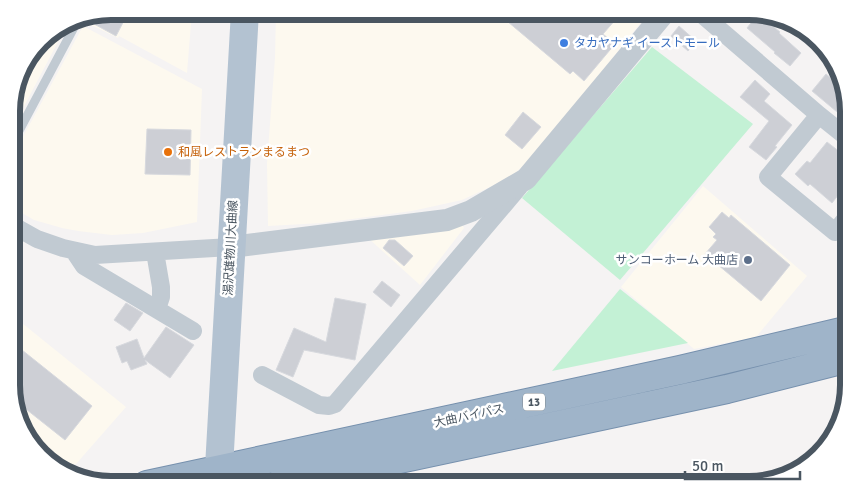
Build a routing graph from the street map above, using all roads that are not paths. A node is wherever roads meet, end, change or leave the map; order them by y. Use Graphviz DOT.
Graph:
graph roads {
  1 [pos="244,20"];
  2 [pos="658,20"];
  3 [pos="708,20"];
  4 [pos="74,28"];
  5 [pos="819,115"];
  6 [pos="20,129"];
  7 [pos="840,132"];
  8 [pos="526,179"];
  9 [pos="840,225"];
  10 [pos="20,230"];
  11 [pos="231,248"];
  12 [pos="74,251"];
  13 [pos="155,252"];
  14 [pos="157,309"];
  15 [pos="193,331"];
  16 [pos="840,332"];
  17 [pos="840,360"];
  18 [pos="262,375"];
  19 [pos="219,476"];
  20 [pos="223,476"];
  21 [pos="320,476"];
  1 -- 11 [label="main road, 湯沢雄物川大曲線"];
  2 -- 8 [label="street"];
  3 -- 5 [label="street"];
  4 -- 6 [label="lane"];
  5 -- 7 [label="street"];
  5 -- 9 [label="street"];
  8 -- 11 [label="street"];
  8 -- 18 [label="street"];
  10 -- 12 [label="street"];
  11 -- 13 [label="street"];
  11 -- 19 [label="main road, 湯沢雄物川大曲線"];
  12 -- 13 [label="street"];
  12 -- 14 [label="street"];
  13 -- 14 [label="street"];
  14 -- 15 [label="street"];
  16 -- 20 [label="highway, 大曲バイパス / 13"];
  17 -- 21 [label="highway, 13"];
}
